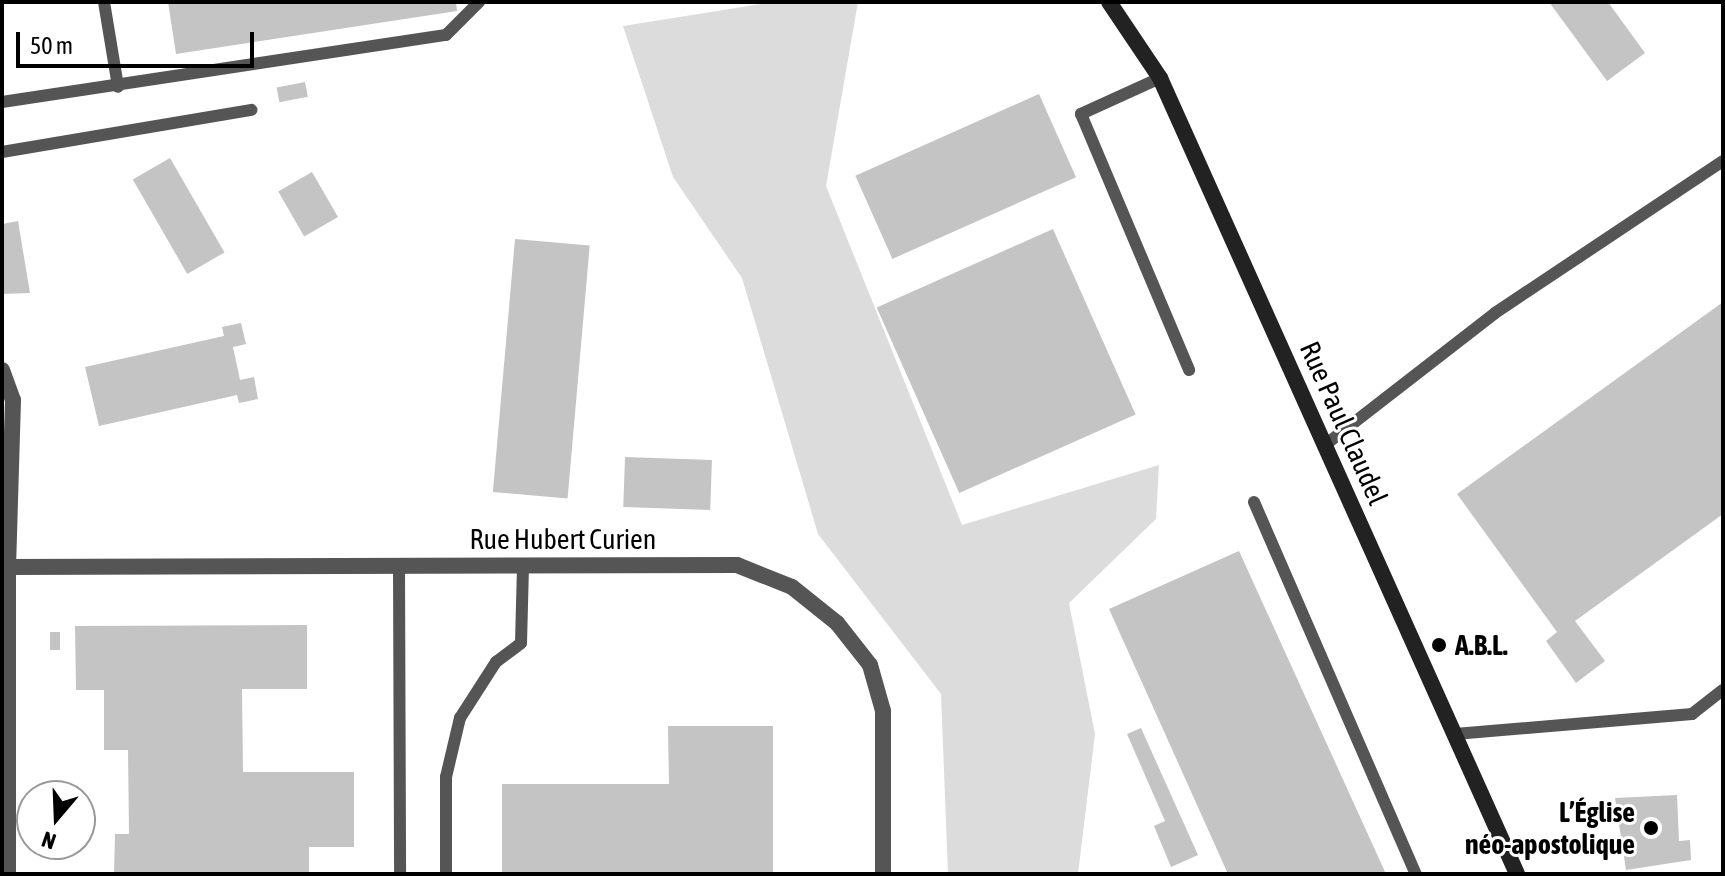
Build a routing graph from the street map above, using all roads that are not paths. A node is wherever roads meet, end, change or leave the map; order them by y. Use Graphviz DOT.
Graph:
graph roads {
  1 [pos="104,2"];
  2 [pos="479,2"];
  3 [pos="1109,2"];
  4 [pos="1160,78"];
  5 [pos="118,87"];
  6 [pos="2,102"];
  7 [pos="251,110"];
  8 [pos="2,152"];
  9 [pos="1723,161"];
  10 [pos="2,370"];
  11 [pos="1189,370"];
  12 [pos="1325,445"];
  13 [pos="1254,502"];
  14 [pos="399,565"];
  15 [pos="523,565"];
  16 [pos="8,567"];
  17 [pos="1723,690"];
  18 [pos="1455,734"];
  19 [pos="8,874"];
  20 [pos="400,874"];
  21 [pos="446,874"];
  22 [pos="883,874"];
  23 [pos="1416,874"];
  24 [pos="1517,874"];
  1 -- 5 [label="lane"];
  2 -- 5 [label="lane"];
  3 -- 4 [label="street, Rue Paul Claudel"];
  4 -- 11 [label="lane"];
  4 -- 12 [label="street, Rue Paul Claudel"];
  5 -- 6 [label="lane"];
  7 -- 8 [label="lane"];
  9 -- 12 [label="lane"];
  10 -- 16 [label="street"];
  12 -- 18 [label="street, Rue Paul Claudel"];
  13 -- 23 [label="lane"];
  14 -- 15 [label="street, Rue Hubert Curien"];
  14 -- 16 [label="street, Rue Hubert Curien"];
  14 -- 20 [label="lane"];
  15 -- 21 [label="lane"];
  15 -- 22 [label="street, Rue Hubert Curien"];
  16 -- 19 [label="street"];
  17 -- 18 [label="lane"];
  18 -- 24 [label="street, Rue Paul Claudel"];
}
